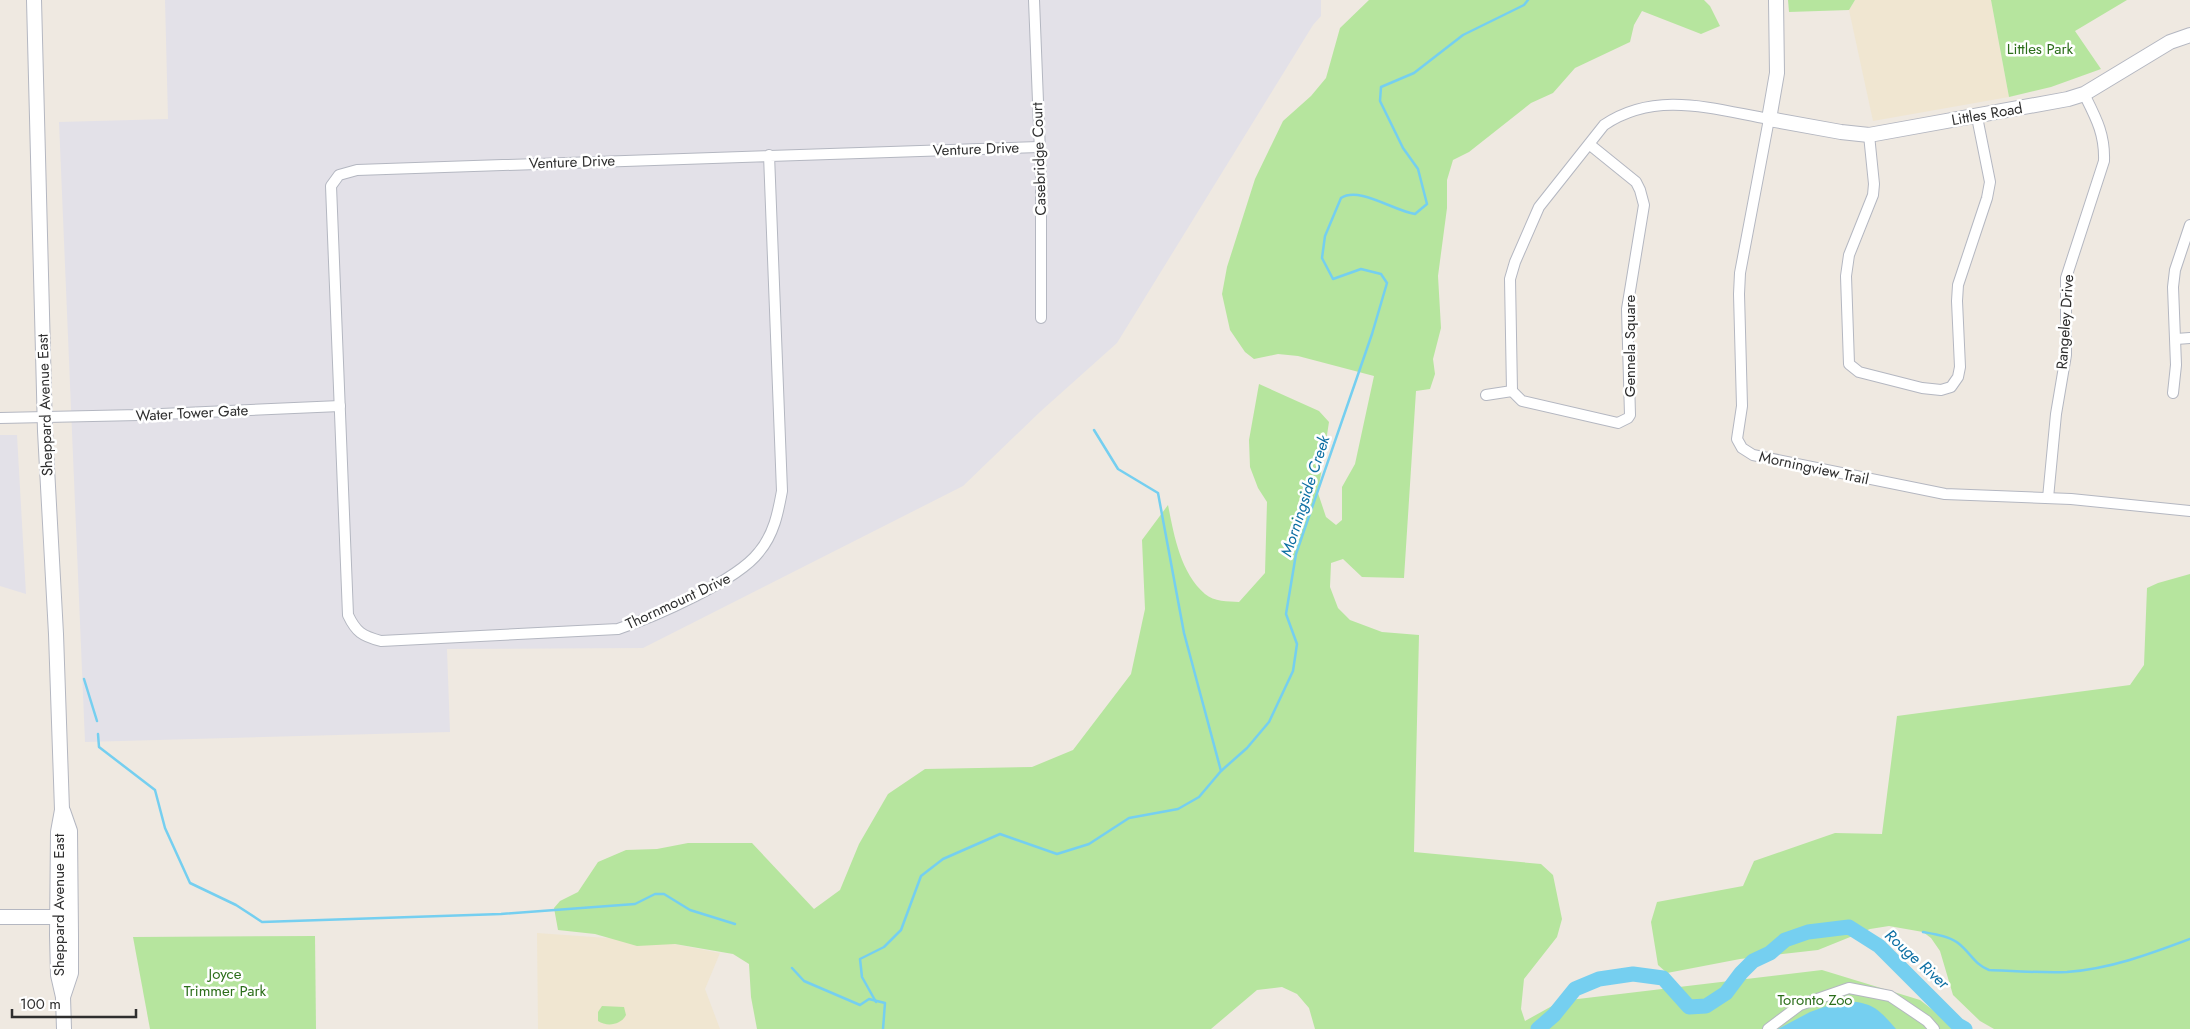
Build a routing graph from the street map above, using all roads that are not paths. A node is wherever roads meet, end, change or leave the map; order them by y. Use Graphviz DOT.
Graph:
graph roads {
  1 [pos="34,0"];
  2 [pos="1034,0"];
  3 [pos="1776,0"];
  4 [pos="2189,38"];
  5 [pos="2084,94"];
  6 [pos="1977,117"];
  7 [pos="1769,120"];
  8 [pos="1869,135"];
  9 [pos="1589,144"];
  10 [pos="1039,147"];
  11 [pos="769,155"];
  12 [pos="2190,225"];
  13 [pos="1041,318"];
  14 [pos="2190,338"];
  15 [pos="2176,339"];
  16 [pos="1512,390"];
  17 [pos="2173,393"];
  18 [pos="1486,395"];
  19 [pos="340,406"];
  20 [pos="44,417"];
  21 [pos="0,418"];
  22 [pos="2048,498"];
  23 [pos="2190,511"];
  24 [pos="64,916"];
  25 [pos="0,917"];
  26 [pos="64,1029"];
  27 [pos="1768,1029"];
  28 [pos="1934,1029"];
  1 -- 20 [label="main road, Sheppard Avenue East"];
  2 -- 10 [label="street, Casebridge Court"];
  3 -- 7 [label="main road, Morningview Trail"];
  4 -- 5 [label="main road, Littles Road"];
  5 -- 6 [label="main road, Littles Road"];
  5 -- 22 [label="street, Rangeley Drive"];
  6 -- 8 [label="main road, Littles Road"];
  6 -- 8 [label="street"];
  7 -- 8 [label="main road, Littles Road"];
  7 -- 9 [label="street"];
  7 -- 22 [label="street, Morningview Trail"];
  9 -- 16 [label="street"];
  9 -- 16 [label="street, Gennela Square"];
  10 -- 11 [label="street, Venture Drive"];
  10 -- 13 [label="street, Casebridge Court"];
  11 -- 19 [label="street, Venture Drive"];
  11 -- 19 [label="street, Thornmount Drive"];
  12 -- 15 [label="street"];
  14 -- 15 [label="street"];
  15 -- 17 [label="street"];
  16 -- 18 [label="street"];
  19 -- 20 [label="street, Water Tower Gate"];
  20 -- 21 [label="street, Water Tower Gate"];
  20 -- 24 [label="main road, Sheppard Avenue East"];
  22 -- 23 [label="street, Morningview Trail"];
  24 -- 25 [label="main road"];
  24 -- 26 [label="main road, Sheppard Avenue East"];
  27 -- 28 [label="street"];
}
